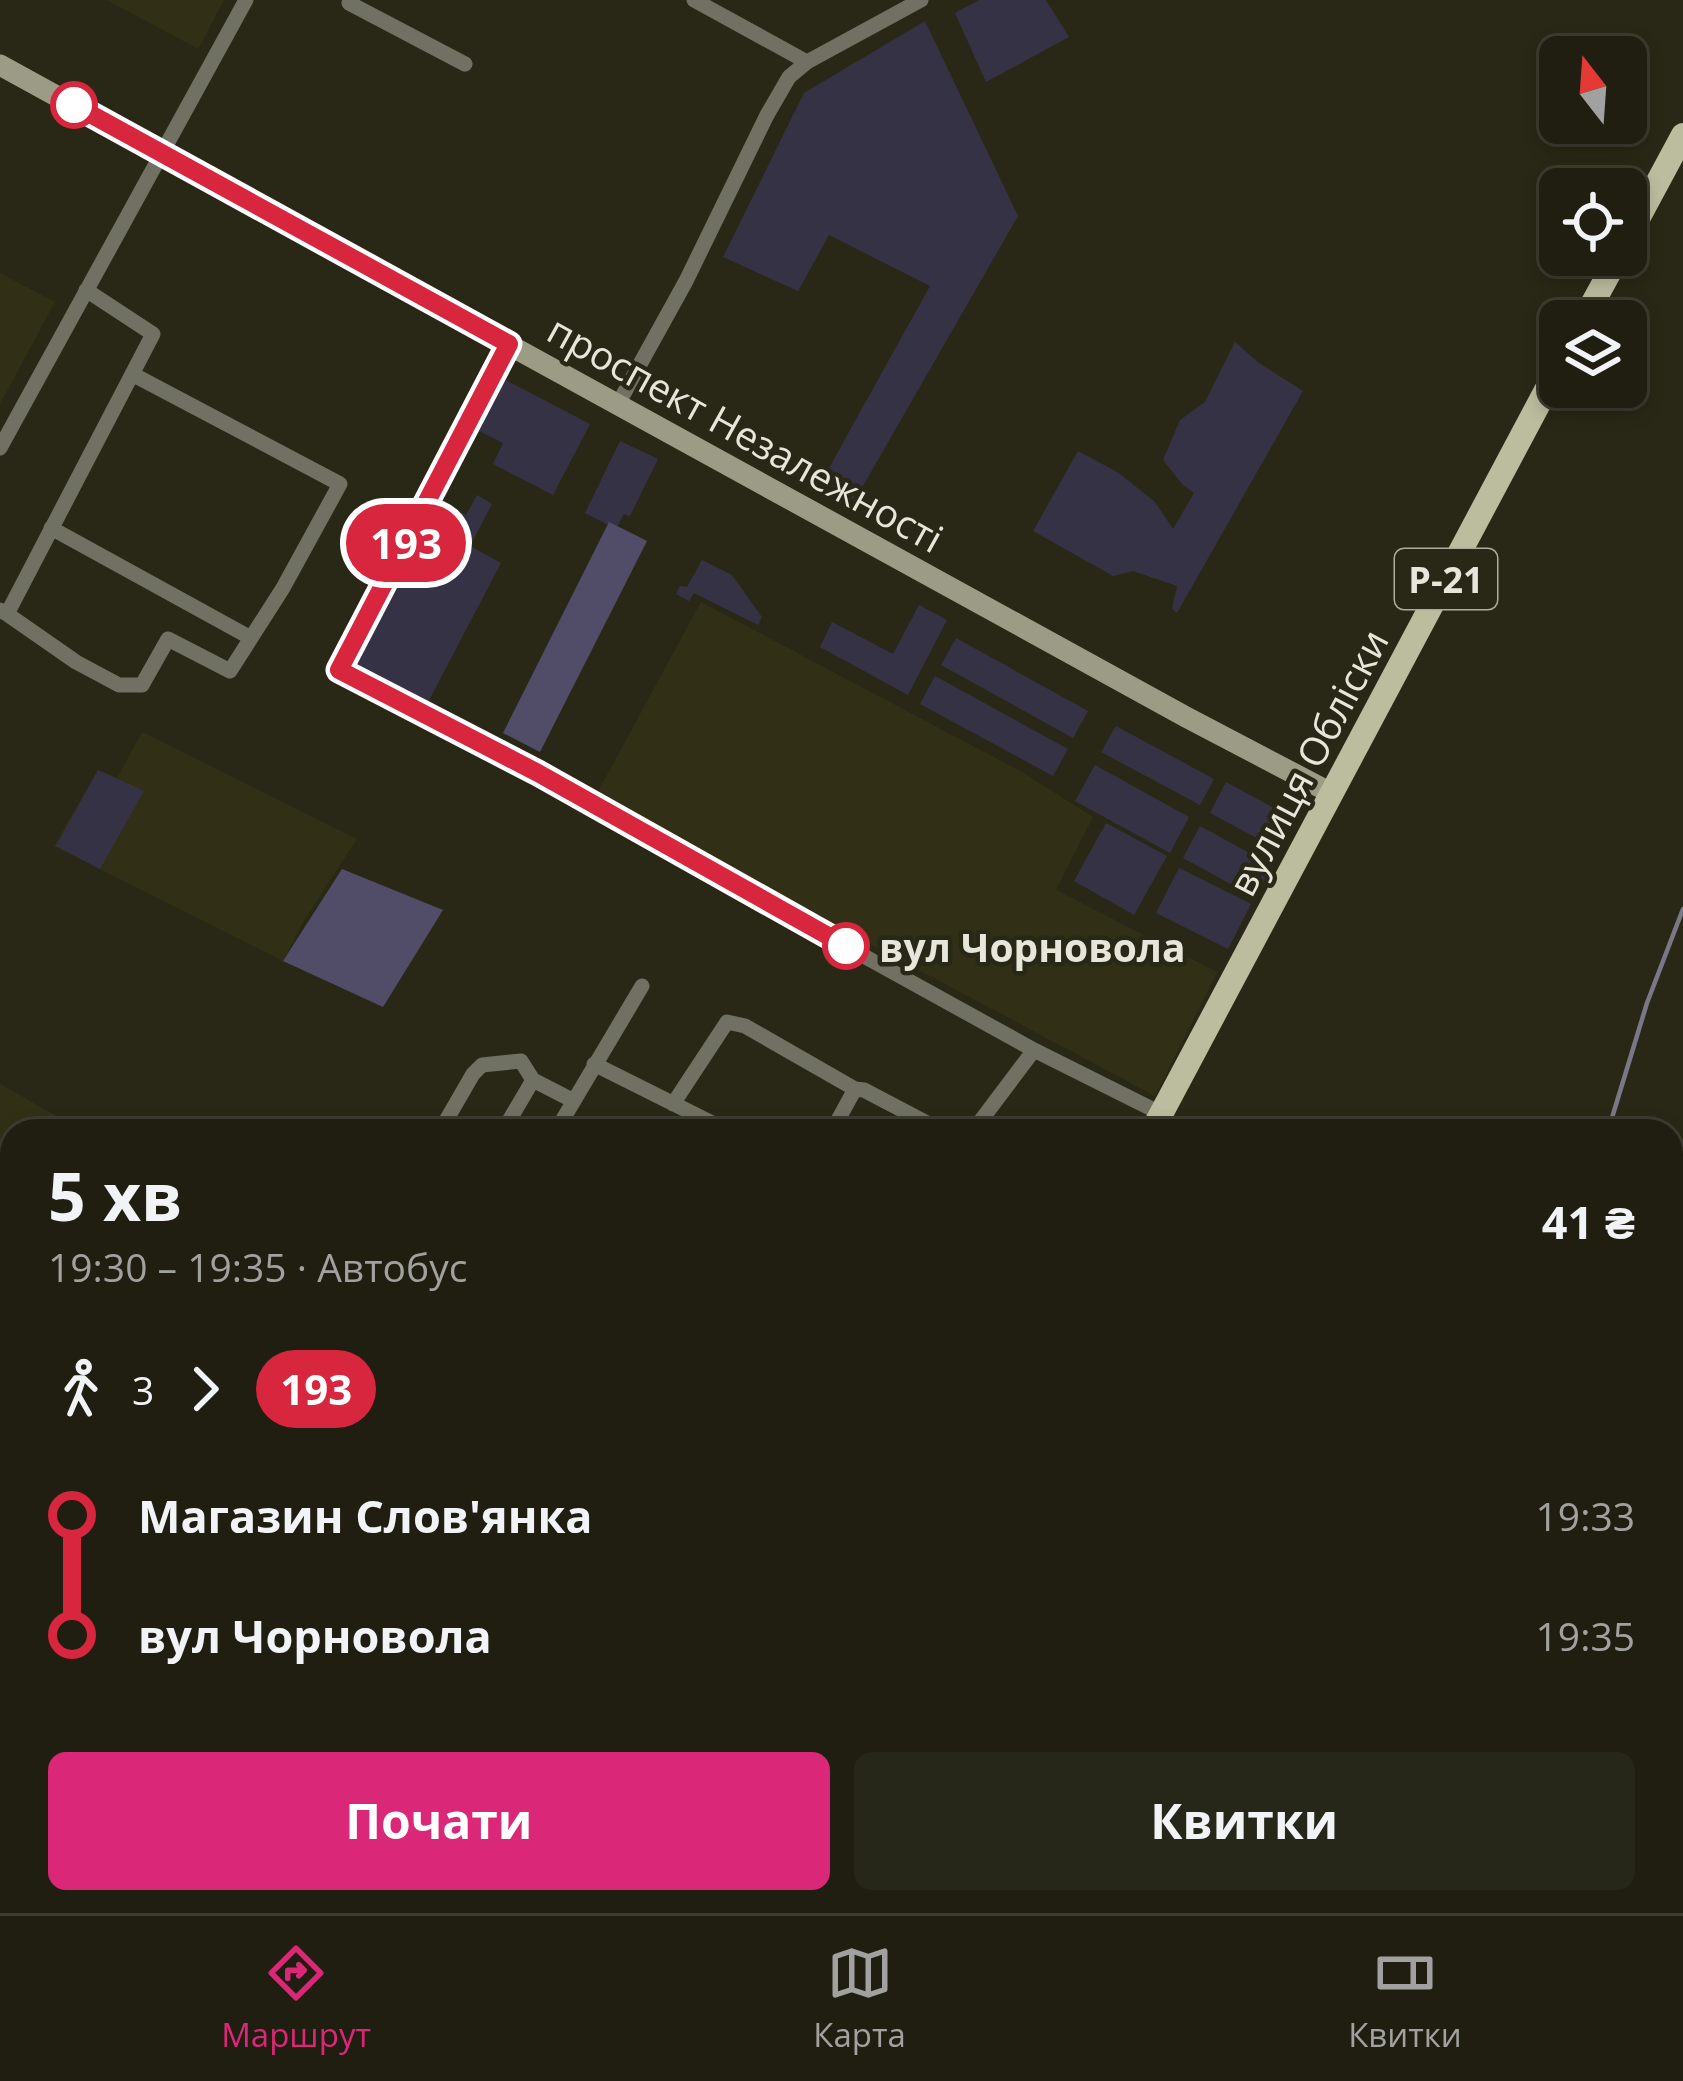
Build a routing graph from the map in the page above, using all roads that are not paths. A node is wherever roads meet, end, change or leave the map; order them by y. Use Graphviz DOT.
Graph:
graph roads {
  1 [pos="246,0"];
  2 [pos="351,0"];
  3 [pos="694,0"];
  4 [pos="921,0"];
  5 [pos="807,62"];
  6 [pos="465,64"];
  7 [pos="0,65"];
  8 [pos="1683,135"];
  9 [pos="162,153"];
  10 [pos="1647,202"];
  11 [pos="86,290"];
  12 [pos="509,344"];
  13 [pos="132,374"];
  14 [pos="1539,403"];
  15 [pos="618,404"];
  16 [pos="0,448"];
  17 [pos="51,528"];
  18 [pos="3,612"];
  19 [pos="251,638"];
  20 [pos="1331,793"];
  21 [pos="642,986"];
  22 [pos="1034,1050"];
  23 [pos="594,1064"];
  24 [pos="533,1080"];
  25 [pos="855,1089"];
  26 [pos="572,1100"];
  27 [pos="673,1104"];
  28 [pos="447,1119"];
  29 [pos="510,1119"];
  30 [pos="562,1119"];
  31 [pos="704,1119"];
  32 [pos="839,1119"];
  33 [pos="920,1119"];
  34 [pos="982,1119"];
  35 [pos="1152,1119"];
  36 [pos="1159,1119"];
  1 -- 9 [label="street"];
  2 -- 6 [label="street"];
  3 -- 5 [label="street"];
  4 -- 5 [label="street"];
  5 -- 15 [label="street"];
  7 -- 9 [label="main road, проспект Незалежності"];
  8 -- 10 [label="main road"];
  9 -- 11 [label="street"];
  9 -- 12 [label="main road, проспект Незалежності"];
  11 -- 13 [label="street"];
  11 -- 16 [label="street"];
  12 -- 15 [label="main road, проспект Незалежності"];
  12 -- 22 [label="street"];
  13 -- 17 [label="street"];
  13 -- 19 [label="street"];
  14 -- 20 [label="main road, вулиця Обліски / Р-21"];
  15 -- 20 [label="main road, проспект Незалежності"];
  17 -- 18 [label="street"];
  17 -- 19 [label="street"];
  18 -- 19 [label="street"];
  20 -- 36 [label="main road, вулиця Обліски / Р-21"];
  21 -- 23 [label="street"];
  22 -- 34 [label="street"];
  22 -- 35 [label="street"];
  23 -- 26 [label="street"];
  23 -- 27 [label="street"];
  24 -- 26 [label="street"];
  24 -- 28 [label="street"];
  24 -- 29 [label="street"];
  25 -- 27 [label="street"];
  25 -- 32 [label="street"];
  25 -- 33 [label="street"];
  26 -- 30 [label="street"];
  27 -- 31 [label="street"];
}
